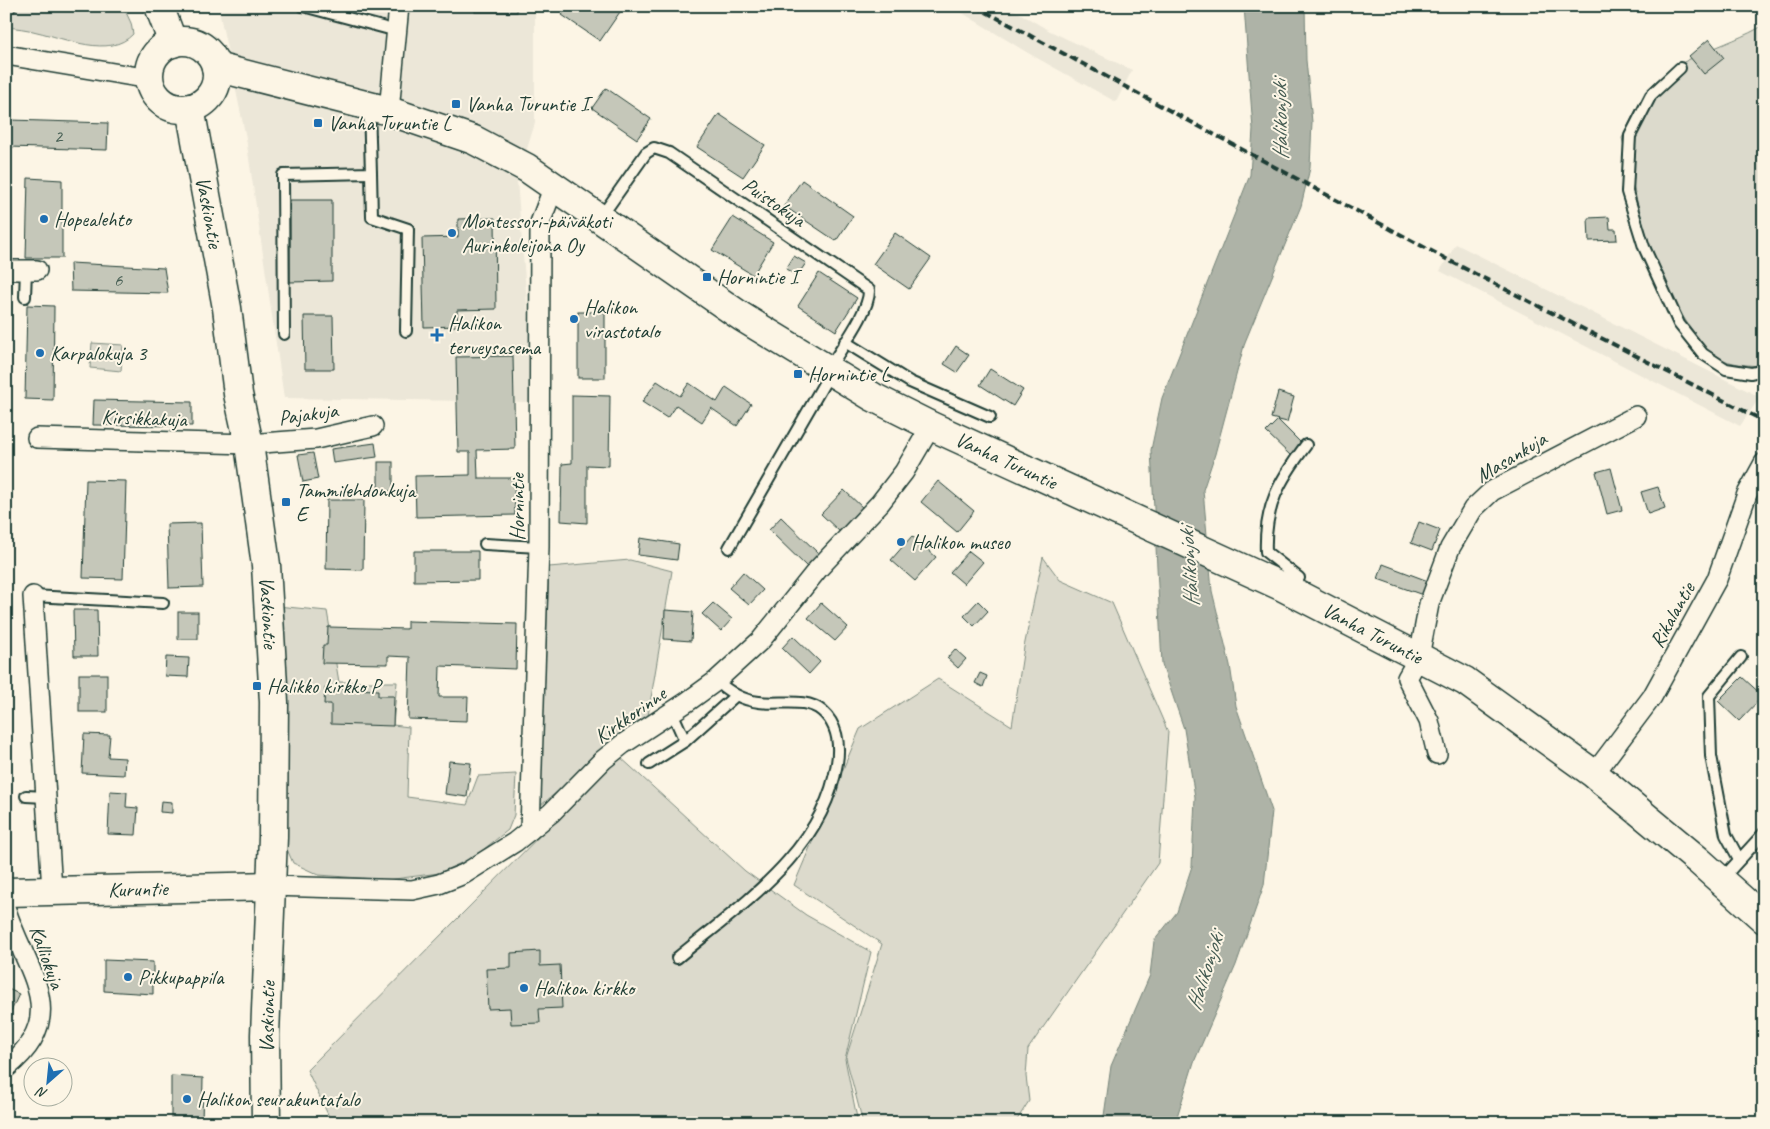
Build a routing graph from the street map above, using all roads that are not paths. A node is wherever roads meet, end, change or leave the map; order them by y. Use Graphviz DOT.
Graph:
graph roads {
  1 [pos="11,6"];
  2 [pos="160,6"];
  3 [pos="303,6"];
  4 [pos="399,6"];
  5 [pos="6,8"];
  6 [pos="396,30"];
  7 [pos="173,43"];
  8 [pos="6,55"];
  9 [pos="216,67"];
  10 [pos="1680,68"];
  11 [pos="150,79"];
  12 [pos="190,108"];
  13 [pos="379,109"];
  14 [pos="371,173"];
  15 [pos="554,186"];
  16 [pos="600,218"];
  17 [pos="6,270"];
  18 [pos="31,270"];
  19 [pos="25,297"];
  20 [pos="406,331"];
  21 [pos="284,334"];
  22 [pos="844,342"];
  23 [pos="830,370"];
  24 [pos="1764,370"];
  25 [pos="1636,416"];
  26 [pos="990,417"];
  27 [pos="373,426"];
  28 [pos="931,426"];
  29 [pos="37,438"];
  30 [pos="249,444"];
  31 [pos="1306,445"];
  32 [pos="1764,463"];
  33 [pos="485,544"];
  34 [pos="539,548"];
  35 [pos="729,548"];
  36 [pos="1291,582"];
  37 [pos="33,596"];
  38 [pos="163,602"];
  39 [pos="1419,657"];
  40 [pos="1741,657"];
  41 [pos="716,680"];
  42 [pos="735,696"];
  43 [pos="672,712"];
  44 [pos="685,741"];
  45 [pos="1437,754"];
  46 [pos="649,764"];
  47 [pos="1594,774"];
  48 [pos="26,796"];
  49 [pos="46,796"];
  50 [pos="530,830"];
  51 [pos="1764,833"];
  52 [pos="1739,859"];
  53 [pos="1721,881"];
  54 [pos="270,886"];
  55 [pos="52,890"];
  56 [pos="6,892"];
  57 [pos="6,910"];
  58 [pos="1764,920"];
  59 [pos="677,958"];
  60 [pos="6,1068"];
  61 [pos="266,1123"];
  1 -- 5 [label="lane"];
  2 -- 7 [label="street"];
  3 -- 6 [label="lane"];
  4 -- 6 [label="street"];
  6 -- 13 [label="street"];
  7 -- 9 [label="street"];
  7 -- 11 [label="street"];
  8 -- 11 [label="street"];
  9 -- 12 [label="street"];
  9 -- 13 [label="street, Vanha Turuntie"];
  10 -- 24 [label="lane"];
  11 -- 12 [label="street"];
  12 -- 30 [label="street, Vaskiontie"];
  13 -- 14 [label="lane"];
  13 -- 15 [label="street, Vanha Turuntie"];
  14 -- 20 [label="lane"];
  14 -- 21 [label="lane"];
  15 -- 16 [label="street, Vanha Turuntie"];
  15 -- 34 [label="street, Hornintie"];
  16 -- 22 [label="lane, Puistokuja"];
  16 -- 23 [label="street, Vanha Turuntie"];
  17 -- 18 [label="street"];
  18 -- 19 [label="lane"];
  22 -- 23 [label="lane, Puistokuja"];
  22 -- 26 [label="lane"];
  23 -- 28 [label="street, Vanha Turuntie"];
  23 -- 35 [label="lane, Puistokuja"];
  25 -- 39 [label="street, Masankuja"];
  27 -- 30 [label="street, Pajakuja"];
  28 -- 36 [label="street, Vanha Turuntie"];
  28 -- 41 [label="street, Kirkkorinne"];
  29 -- 30 [label="street, Kirsikkakuja"];
  30 -- 54 [label="street, Vaskiontie"];
  31 -- 36 [label="lane"];
  32 -- 47 [label="street, Rikalantie"];
  33 -- 34 [label="lane"];
  34 -- 50 [label="street, Hornintie"];
  36 -- 39 [label="street, Vanha Turuntie"];
  37 -- 38 [label="lane"];
  37 -- 49 [label="street"];
  39 -- 45 [label="street, Masankuja"];
  39 -- 47 [label="street, Vanha Turuntie"];
  40 -- 52 [label="lane"];
  41 -- 42 [label="lane"];
  41 -- 43 [label="street, Kirkkorinne"];
  42 -- 44 [label="lane"];
  42 -- 59 [label="lane"];
  43 -- 44 [label="lane"];
  43 -- 50 [label="street, Kirkkorinne"];
  44 -- 46 [label="lane"];
  47 -- 53 [label="street, Vanha Turuntie"];
  48 -- 49 [label="lane"];
  49 -- 55 [label="street"];
  50 -- 54 [label="street, Kirkkorinne"];
  51 -- 52 [label="lane"];
  52 -- 53 [label="lane"];
  53 -- 58 [label="street, Vanha Turuntie"];
  54 -- 55 [label="street, Kuruntie"];
  54 -- 61 [label="street, Vaskiontie"];
  55 -- 56 [label="street, Kuruntie"];
  57 -- 60 [label="street, Kalliokuja"];
}
